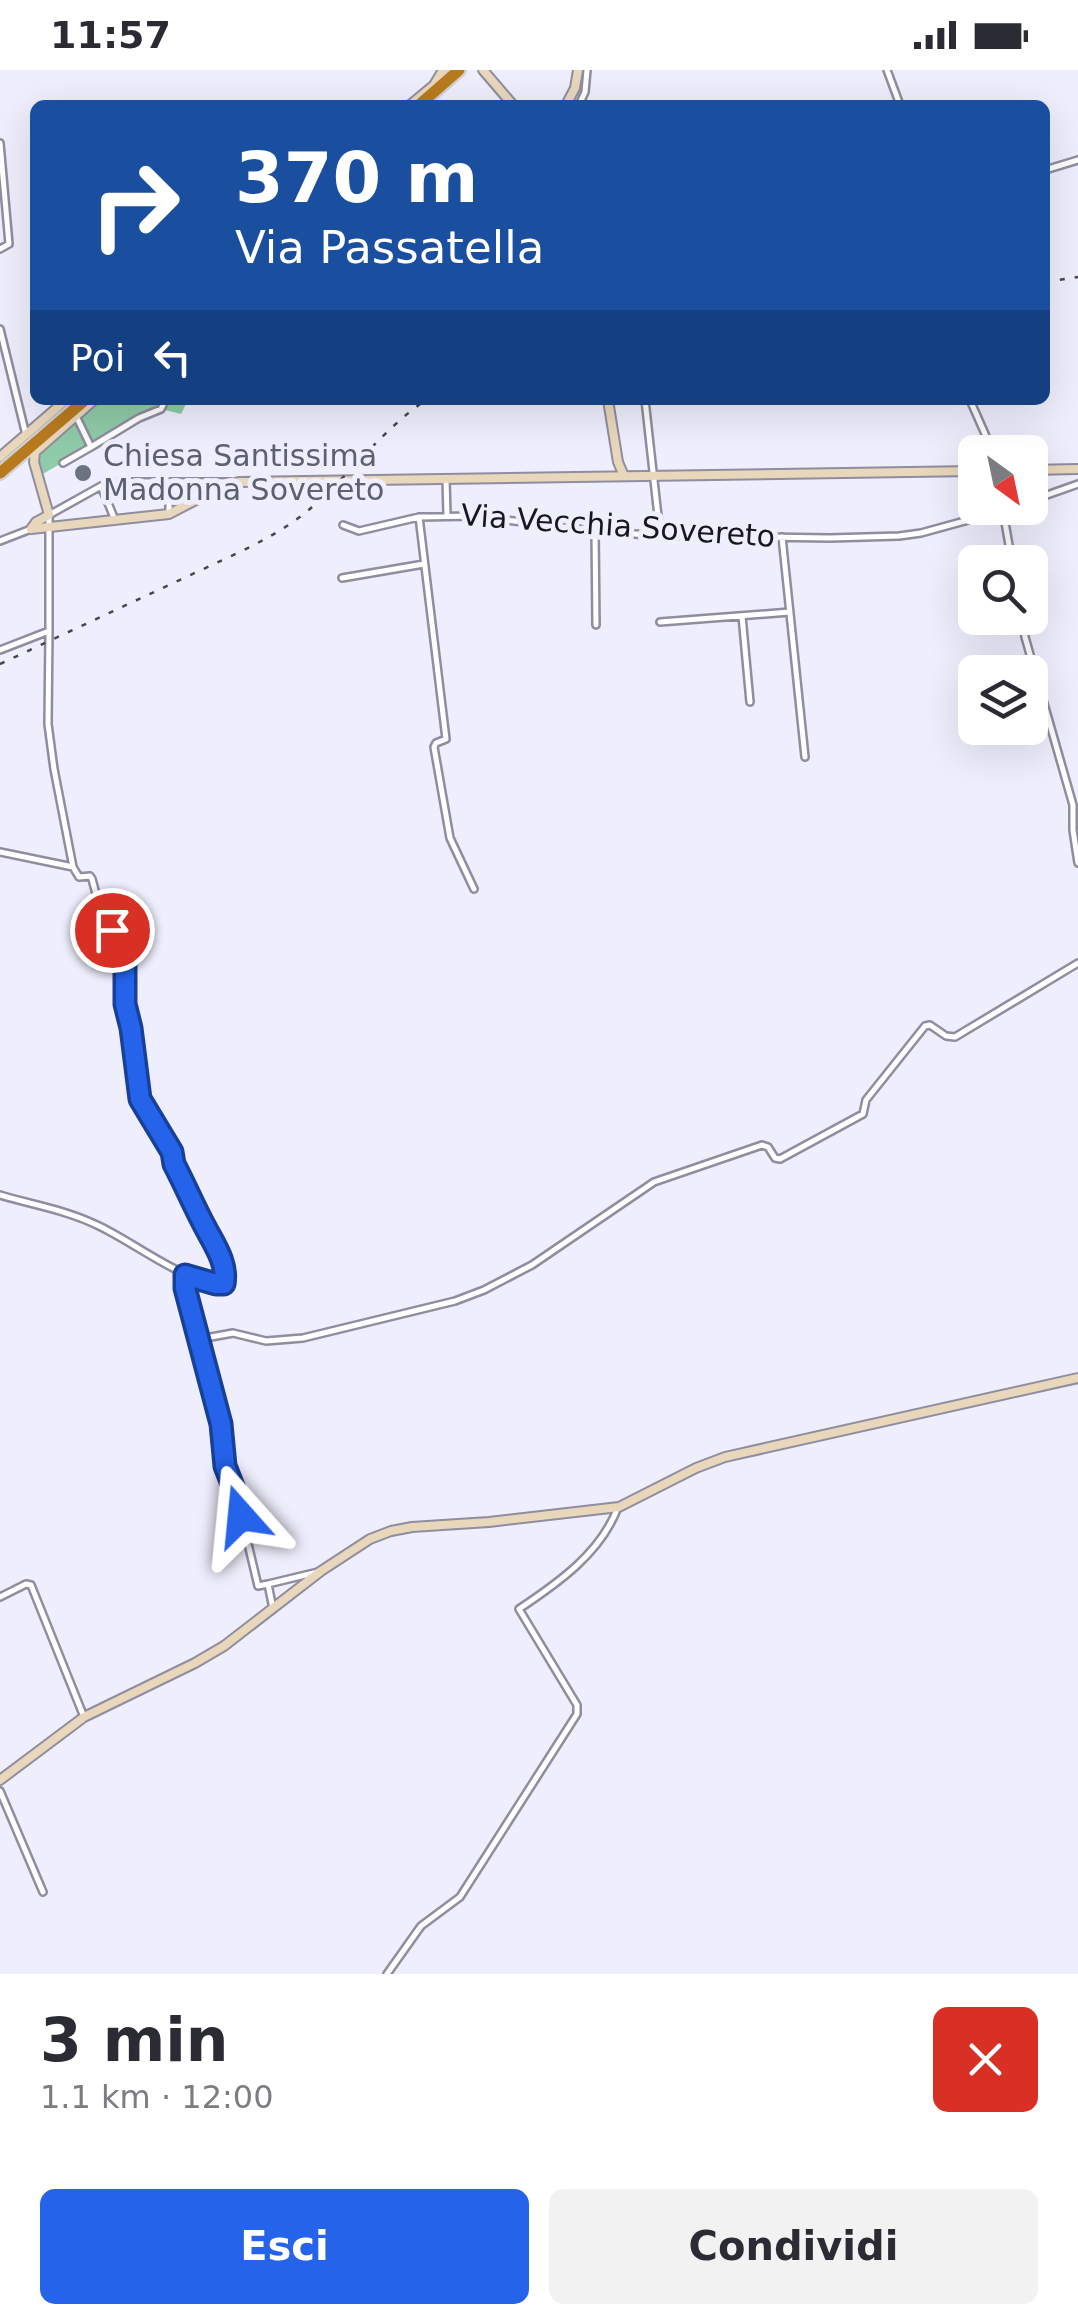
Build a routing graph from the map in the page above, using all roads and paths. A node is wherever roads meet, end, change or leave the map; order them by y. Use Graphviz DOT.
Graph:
graph roads {
  1 [pos="443,70"];
  2 [pos="460,70"];
  3 [pos="468,70"];
  4 [pos="578,70"];
  5 [pos="586,70"];
  6 [pos="887,70"];
  7 [pos="486,74"];
  8 [pos="416,100"];
  9 [pos="424,100"];
  10 [pos="434,100"];
  11 [pos="509,100"];
  12 [pos="569,100"];
  13 [pos="581,100"];
  14 [pos="898,100"];
  15 [pos="0,143"];
  16 [pos="1078,160"];
  17 [pos="1050,168"];
  18 [pos="0,248"];
  19 [pos="0,329"];
  20 [pos="60,405"];
  21 [pos="70,405"];
  22 [pos="78,405"];
  23 [pos="88,405"];
  24 [pos="163,405"];
  25 [pos="609,405"];
  26 [pos="647,405"];
  27 [pos="972,405"];
  28 [pos="21,413"];
  29 [pos="76,416"];
  30 [pos="35,427"];
  31 [pos="26,435"];
  32 [pos="985,435"];
  33 [pos="91,447"];
  34 [pos="0,457"];
  35 [pos="63,463"];
  36 [pos="0,469"];
  37 [pos="1048,470"];
  38 [pos="1078,470"];
  39 [pos="958,471"];
  40 [pos="620,476"];
  41 [pos="654,476"];
  42 [pos="446,479"];
  43 [pos="233,482"];
  44 [pos="170,483"];
  45 [pos="1078,484"];
  46 [pos="101,486"];
  47 [pos="1048,495"];
  48 [pos="169,514"];
  49 [pos="49,515"];
  50 [pos="447,515"];
  51 [pos="418,516"];
  52 [pos="115,520"];
  53 [pos="958,522"];
  54 [pos="343,526"];
  55 [pos="50,527"];
  56 [pos="32,529"];
  57 [pos="596,531"];
  58 [pos="660,534"];
  59 [pos="782,537"];
  60 [pos="0,541"];
  61 [pos="424,564"];
  62 [pos="342,578"];
  63 [pos="790,612"];
  64 [pos="742,616"];
  65 [pos="660,622"];
  66 [pos="596,626"];
  67 [pos="48,630"];
  68 [pos="1026,635"];
  69 [pos="0,650"];
  70 [pos="750,702"];
  71 [pos="806,756"];
  72 [pos="0,852"];
  73 [pos="1078,863"];
  74 [pos="73,867"];
  75 [pos="474,888"];
  76 [pos="1078,963"];
  77 [pos="0,1195"];
  78 [pos="185,1275"];
  79 [pos="200,1340"];
  80 [pos="1078,1378"];
  81 [pos="618,1508"];
  82 [pos="321,1571"];
  83 [pos="268,1584"];
  84 [pos="0,1597"];
  85 [pos="273,1608"];
  86 [pos="84,1717"];
  87 [pos="0,1780"];
  88 [pos="0,1791"];
  89 [pos="43,1892"];
  90 [pos="387,1974"];
  1 -- 8 [label="main road"];
  2 -- 9 [label="highway"];
  3 -- 10 [label="highway"];
  4 -- 12 [label="main road"];
  5 -- 13 [label="street"];
  6 -- 14 [label="street"];
  7 -- 11 [label="main road"];
  15 -- 18 [label="street"];
  16 -- 17 [label="street"];
  19 -- 28 [label="street"];
  20 -- 30 [label="main road"];
  21 -- 36 [label="highway"];
  22 -- 36 [label="highway"];
  23 -- 29 [label="main road"];
  24 -- 33 [label="street"];
  25 -- 40 [label="main road"];
  26 -- 41 [label="street"];
  27 -- 32 [label="street"];
  28 -- 30 [label="street"];
  28 -- 31 [label="street"];
  29 -- 33 [label="street"];
  29 -- 49 [label="main road"];
  30 -- 31 [label="main road"];
  31 -- 34 [label="main road"];
  33 -- 35 [label="street"];
  37 -- 38 [label="main road"];
  39 -- 41 [label="main road"];
  40 -- 41 [label="main road"];
  40 -- 42 [label="main road"];
  41 -- 58 [label="street"];
  42 -- 43 [label="main road"];
  42 -- 50 [label="street"];
  43 -- 44 [label="street"];
  43 -- 48 [label="main road"];
  44 -- 46 [label="street"];
  44 -- 48 [label="street"];
  45 -- 47 [label="street"];
  46 -- 49 [label="street"];
  46 -- 52 [label="street"];
  48 -- 52 [label="main road"];
  49 -- 55 [label="street"];
  49 -- 56 [label="main road"];
  50 -- 51 [label="street, Via Vecchia Sovereto"];
  50 -- 57 [label="street, Via Vecchia Sovereto"];
  51 -- 54 [label="street, Via Vecchia Sovereto"];
  51 -- 61 [label="street"];
  52 -- 55 [label="main road"];
  53 -- 59 [label="street, Via Vecchia Sovereto"];
  55 -- 56 [label="main road"];
  55 -- 67 [label="street"];
  56 -- 60 [label="street"];
  57 -- 58 [label="street, Via Vecchia Sovereto"];
  57 -- 66 [label="street"];
  58 -- 59 [label="street, Via Vecchia Sovereto"];
  59 -- 63 [label="street"];
  61 -- 62 [label="street"];
  61 -- 75 [label="street"];
  63 -- 64 [label="street"];
  63 -- 71 [label="street"];
  64 -- 65 [label="street"];
  64 -- 70 [label="street"];
  67 -- 69 [label="street"];
  67 -- 74 [label="street"];
  68 -- 73 [label="street"];
  72 -- 74 [label="street"];
  74 -- 78 [label="street"];
  76 -- 79 [label="street"];
  77 -- 78 [label="street"];
  78 -- 79 [label="street"];
  79 -- 83 [label="street"];
  80 -- 81 [label="main road"];
  81 -- 82 [label="main road"];
  81 -- 90 [label="street"];
  82 -- 83 [label="street"];
  82 -- 85 [label="main road"];
  83 -- 85 [label="street"];
  84 -- 86 [label="street"];
  85 -- 86 [label="main road"];
  86 -- 87 [label="main road"];
  88 -- 89 [label="street"];
}
